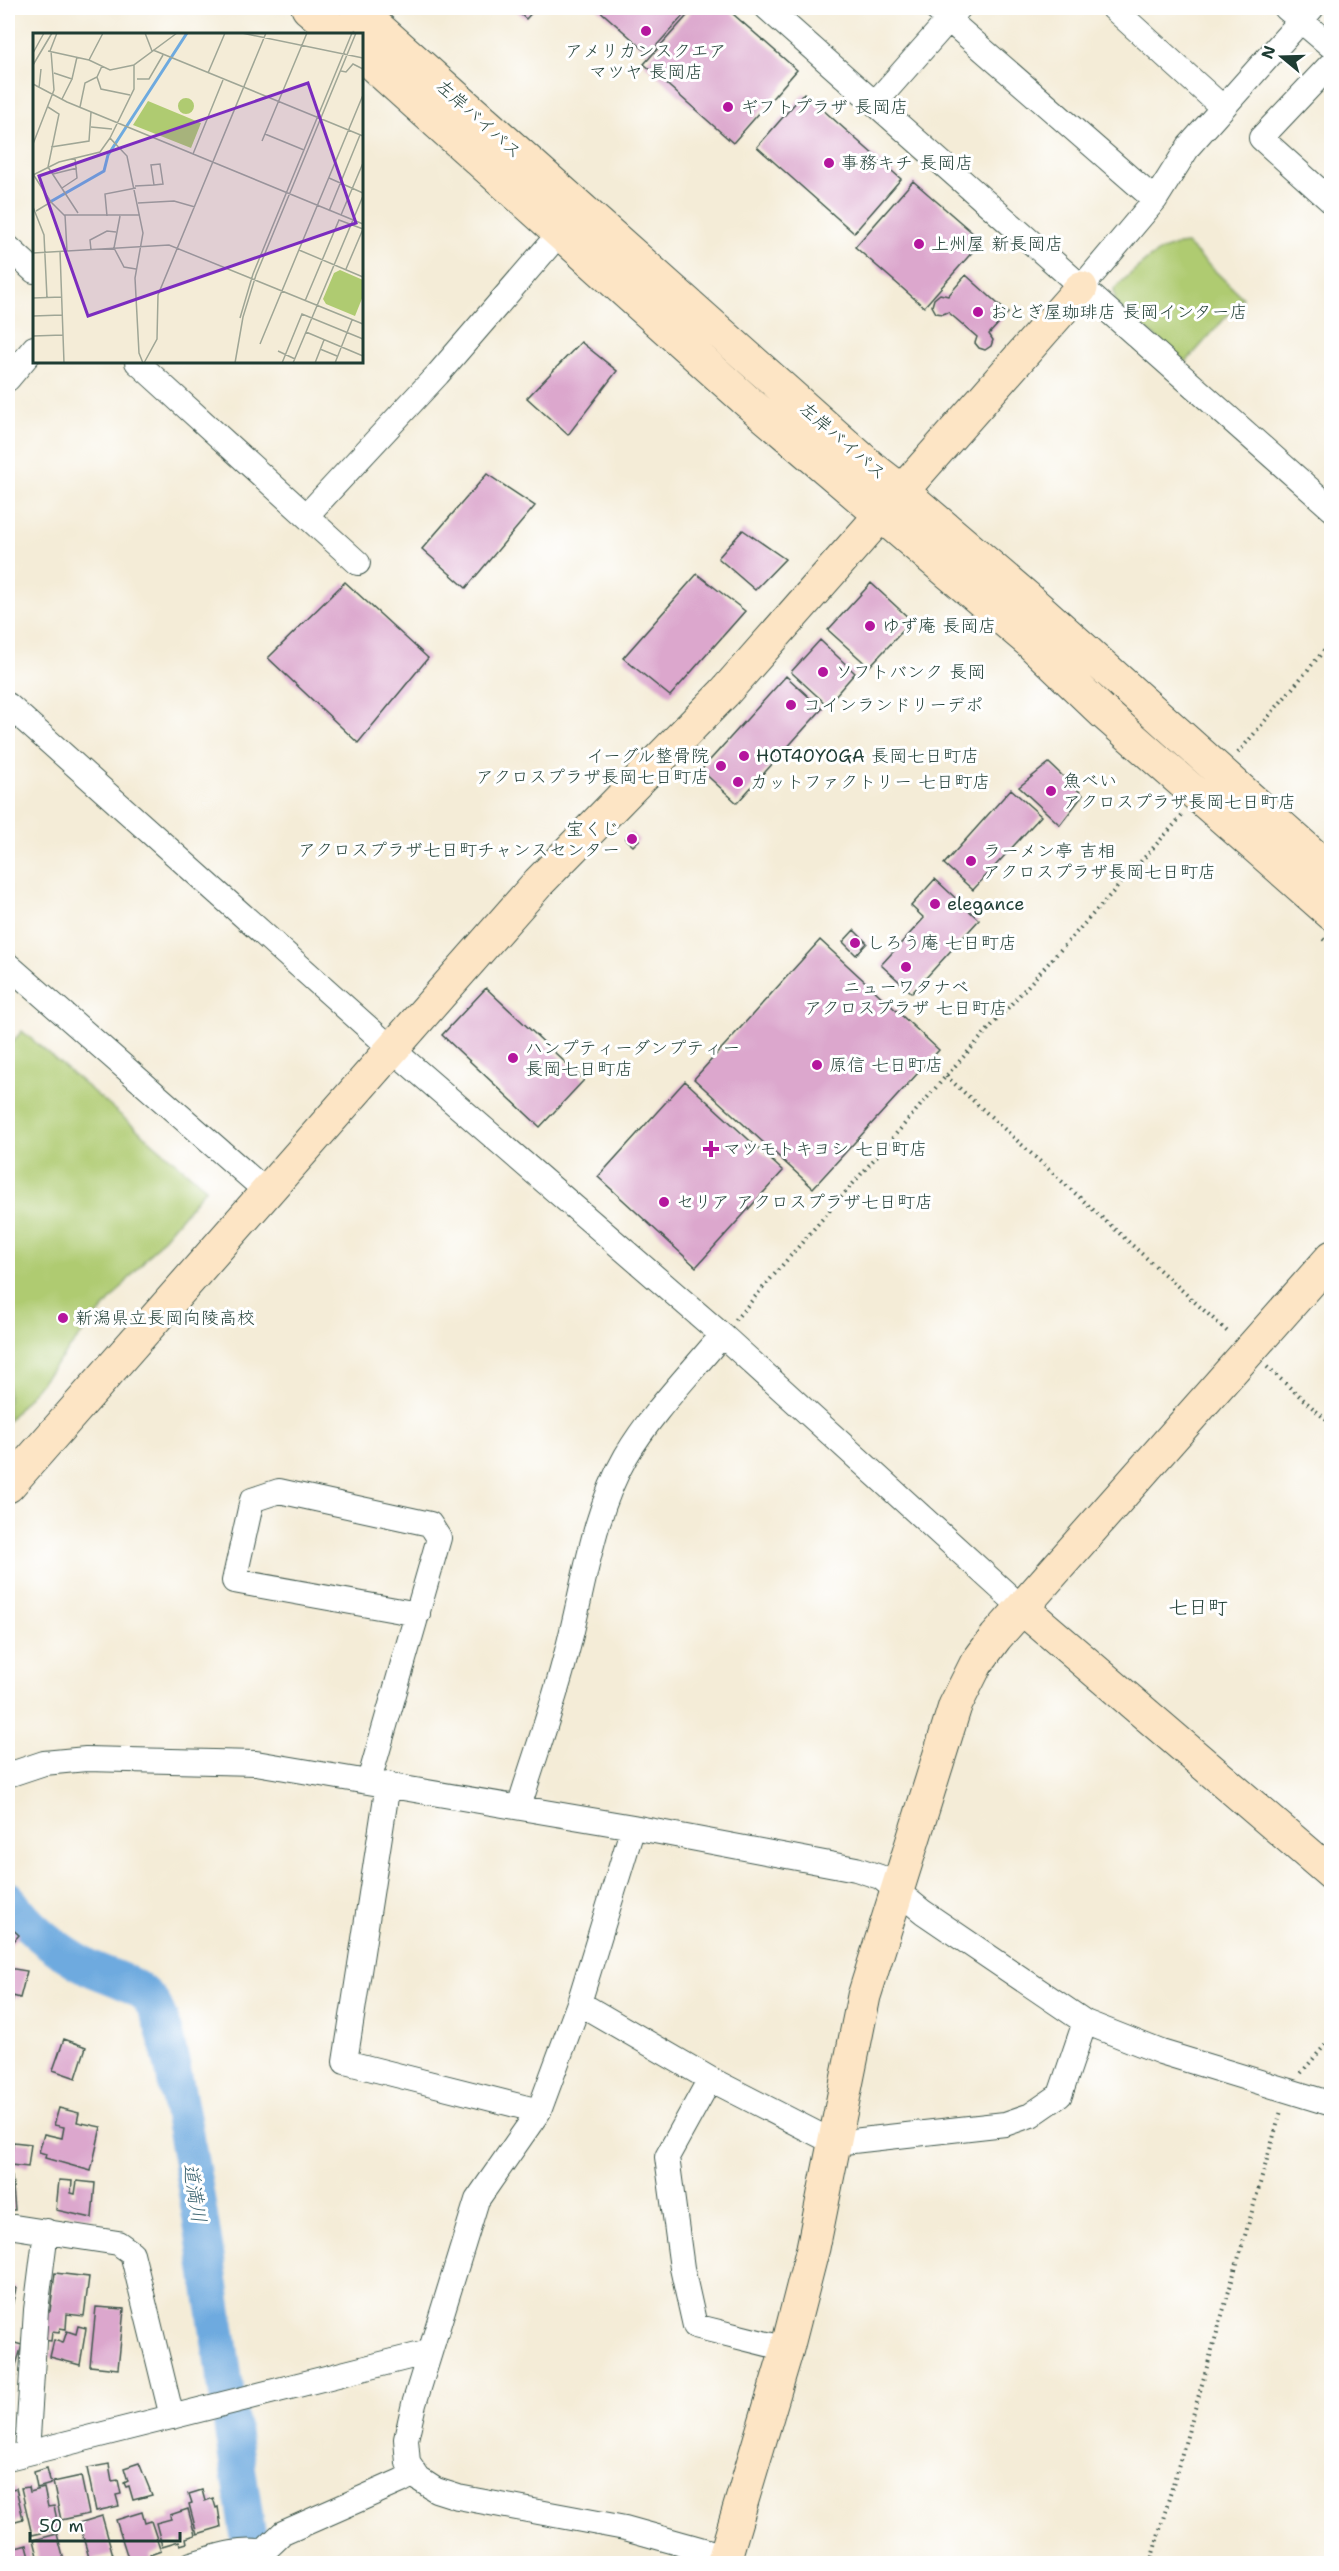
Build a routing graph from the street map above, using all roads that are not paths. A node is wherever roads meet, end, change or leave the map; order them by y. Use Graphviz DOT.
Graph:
graph roads {
  1 [pos="356,8"];
  2 [pos="767,8"];
  3 [pos="1113,8"];
  4 [pos="947,12"];
  5 [pos="1300,12"];
  6 [pos="1332,47"];
  7 [pos="363,56"];
  8 [pos="1332,63"];
  9 [pos="875,103"];
  10 [pos="1222,107"];
  11 [pos="1155,200"];
  12 [pos="1332,202"];
  13 [pos="558,235"];
  14 [pos="8,247"];
  15 [pos="33,270"];
  16 [pos="1081,288"];
  17 [pos="33,349"];
  18 [pos="138,363"];
  19 [pos="8,379"];
  20 [pos="891,502"];
  21 [pos="1332,509"];
  22 [pos="307,515"];
  23 [pos="358,563"];
  24 [pos="8,705"];
  25 [pos="1332,872"];
  26 [pos="1332,914"];
  27 [pos="8,965"];
  28 [pos="393,1050"];
  29 [pos="268,1193"];
  30 [pos="1332,1257"];
  31 [pos="722,1335"];
  32 [pos="8,1486"];
  33 [pos="1022,1608"];
  34 [pos="418,1614"];
  35 [pos="8,1775"];
  36 [pos="379,1782"];
  37 [pos="519,1807"];
  38 [pos="633,1827"];
  39 [pos="1332,1874"];
  40 [pos="896,1889"];
  41 [pos="579,2002"];
  42 [pos="1084,2022"];
  43 [pos="710,2079"];
  44 [pos="1332,2104"];
  45 [pos="538,2111"];
  46 [pos="835,2143"];
  47 [pos="8,2226"];
  48 [pos="46,2231"];
  49 [pos="787,2349"];
  50 [pos="429,2352"];
  51 [pos="172,2417"];
  52 [pos="17,2456"];
  53 [pos="415,2473"];
  54 [pos="264,2559"];
  55 [pos="724,2560"];
  56 [pos="191,2564"];
  1 -- 20 [label="street, 左岸バイパス"];
  2 -- 9 [label="street"];
  3 -- 10 [label="street"];
  4 -- 9 [label="street"];
  4 -- 11 [label="street"];
  5 -- 6 [label="street"];
  5 -- 10 [label="street"];
  7 -- 13 [label="street, 左岸バイパス"];
  8 -- 12 [label="street"];
  9 -- 16 [label="street"];
  10 -- 11 [label="street"];
  11 -- 16 [label="street"];
  13 -- 20 [label="street, 左岸バイパス"];
  13 -- 22 [label="street"];
  14 -- 15 [label="street"];
  16 -- 20 [label="street"];
  16 -- 21 [label="street"];
  17 -- 19 [label="street"];
  18 -- 22 [label="street"];
  20 -- 25 [label="street, 左岸バイパス"];
  20 -- 26 [label="street, 左岸バイパス"];
  20 -- 28 [label="street"];
  22 -- 23 [label="street"];
  24 -- 28 [label="street"];
  27 -- 29 [label="street"];
  28 -- 29 [label="street"];
  28 -- 31 [label="street"];
  29 -- 32 [label="street"];
  30 -- 33 [label="street"];
  31 -- 33 [label="street"];
  31 -- 37 [label="street"];
  33 -- 39 [label="street"];
  33 -- 40 [label="street"];
  34 -- 34 [label="street"];
  34 -- 36 [label="street"];
  35 -- 36 [label="street"];
  36 -- 37 [label="street"];
  36 -- 45 [label="street"];
  37 -- 38 [label="street"];
  38 -- 40 [label="street"];
  38 -- 41 [label="street"];
  40 -- 42 [label="street"];
  40 -- 46 [label="street"];
  41 -- 43 [label="street"];
  41 -- 45 [label="street"];
  42 -- 44 [label="street"];
  42 -- 46 [label="street"];
  43 -- 46 [label="street"];
  43 -- 49 [label="street"];
  45 -- 50 [label="street"];
  46 -- 49 [label="street"];
  47 -- 48 [label="street"];
  48 -- 51 [label="street"];
  48 -- 52 [label="street"];
  49 -- 55 [label="street"];
  50 -- 51 [label="street"];
  50 -- 53 [label="street"];
  51 -- 52 [label="street"];
  53 -- 54 [label="street"];
  53 -- 55 [label="street"];
  54 -- 56 [label="street"];
}
